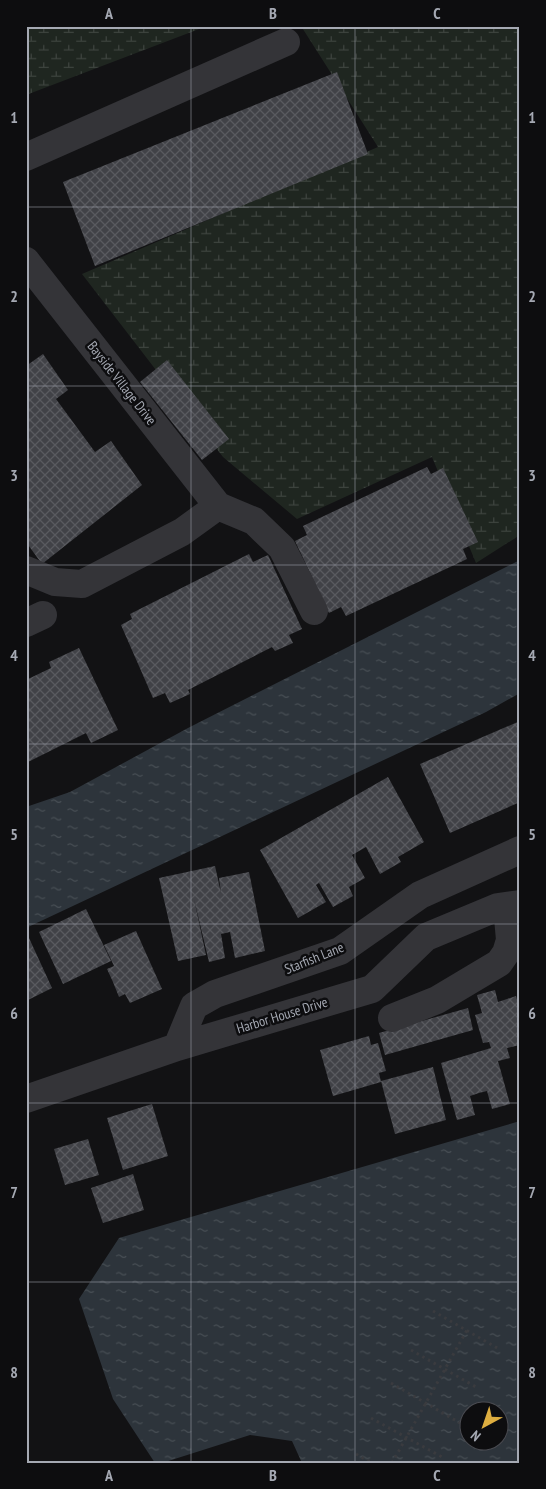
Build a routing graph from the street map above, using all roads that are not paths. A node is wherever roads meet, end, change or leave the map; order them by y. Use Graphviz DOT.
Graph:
graph roads {
  1 [pos="286,42"];
  2 [pos="26,157"];
  3 [pos="26,260"];
  4 [pos="218,506"];
  5 [pos="26,570"];
  6 [pos="314,611"];
  7 [pos="520,850"];
  8 [pos="513,905"];
  9 [pos="392,1018"];
  10 [pos="177,1047"];
  11 [pos="26,1098"];
  1 -- 2 [label="street"];
  3 -- 4 [label="street, Bayside Village Drive"];
  4 -- 5 [label="street"];
  4 -- 6 [label="street, Bayside Village Drive"];
  7 -- 10 [label="street, Starfish Lane"];
  8 -- 9 [label="street"];
  8 -- 10 [label="street, Harbor House Drive"];
  10 -- 11 [label="street, Harbor House Drive"];
}
